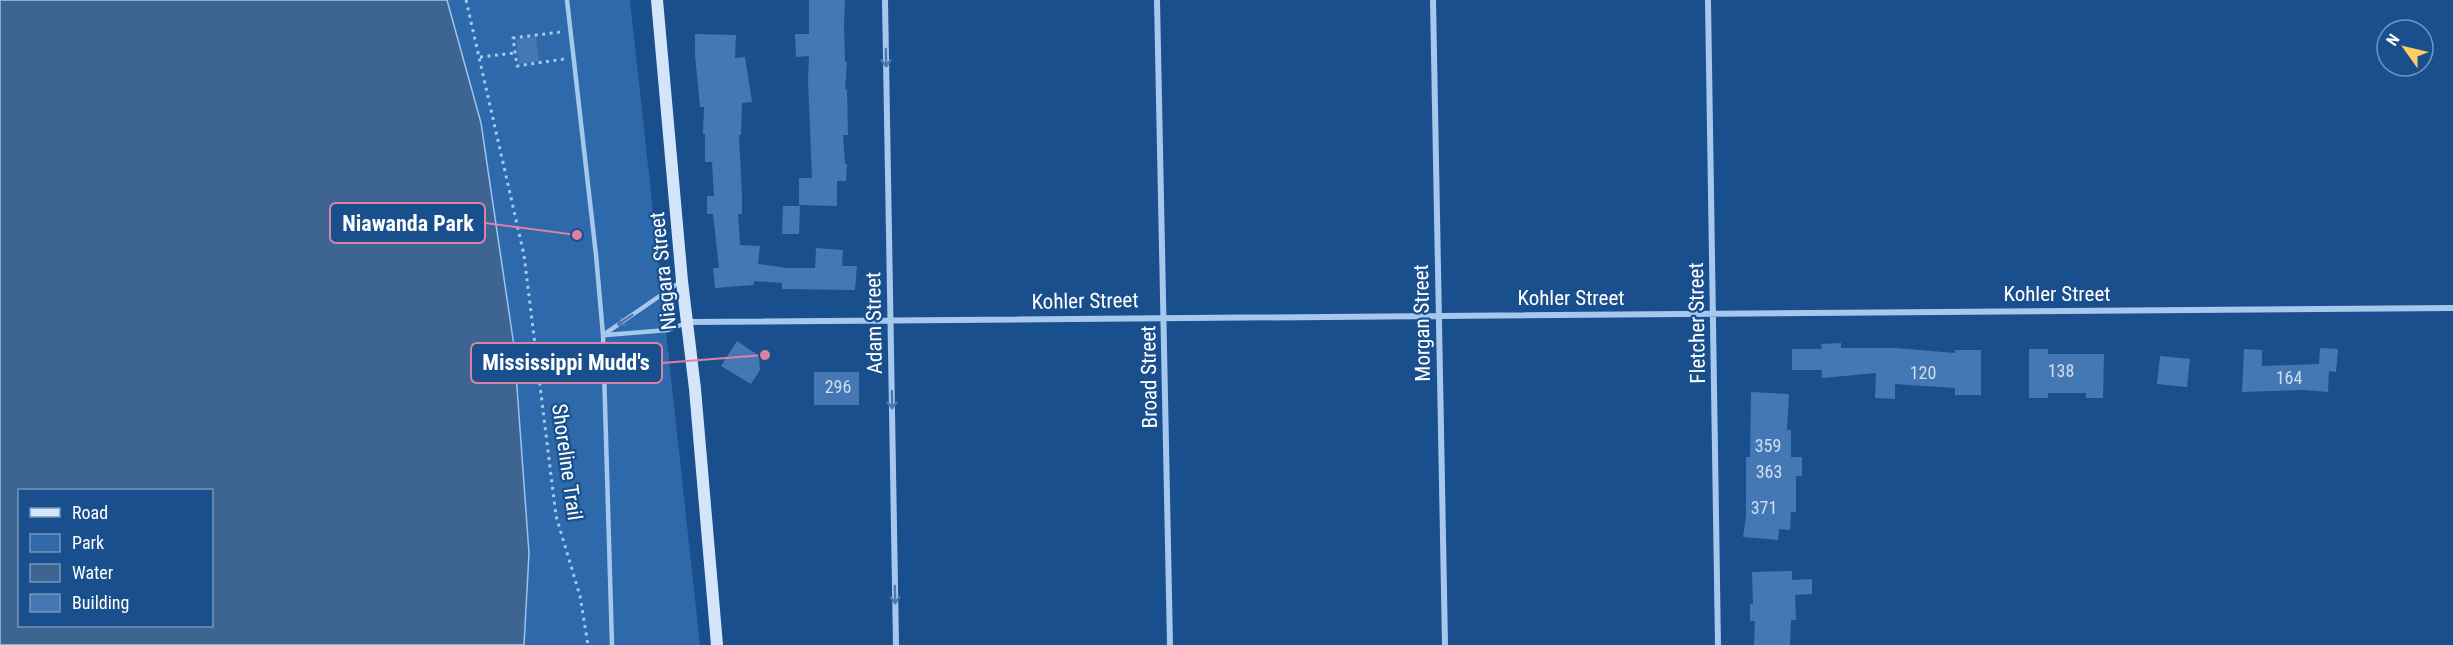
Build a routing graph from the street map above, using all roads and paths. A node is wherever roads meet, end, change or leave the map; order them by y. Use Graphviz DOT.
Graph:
graph roads {
  1 [pos="466,0"];
  2 [pos="567,0"];
  3 [pos="657,0"];
  4 [pos="885,0"];
  5 [pos="1157,0"];
  6 [pos="1433,0"];
  7 [pos="1708,0"];
  8 [pos="570,30"];
  9 [pos="515,53"];
  10 [pos="480,57"];
  11 [pos="573,58"];
  12 [pos="682,281"];
  13 [pos="2453,308"];
  14 [pos="1713,313"];
  15 [pos="1439,315"];
  16 [pos="1164,317"];
  17 [pos="891,320"];
  18 [pos="688,322"];
  19 [pos="603,335"];
  20 [pos="588,645"];
  21 [pos="612,645"];
  22 [pos="717,645"];
  23 [pos="896,645"];
  24 [pos="1170,645"];
  25 [pos="1445,645"];
  26 [pos="1718,645"];
  1 -- 10 [label="path, Shoreline Trail"];
  2 -- 8 [label="lane"];
  3 -- 12 [label="main road, Niagara Street"];
  4 -- 17 [label="street, Adam Street, one-way"];
  5 -- 16 [label="street, Broad Street"];
  6 -- 15 [label="street, Morgan Street"];
  7 -- 14 [label="street, Fletcher Street"];
  8 -- 9 [label="path"];
  8 -- 11 [label="lane"];
  9 -- 10 [label="path"];
  9 -- 11 [label="path"];
  10 -- 20 [label="path, Shoreline Trail"];
  11 -- 19 [label="lane"];
  12 -- 18 [label="main road, Niagara Street"];
  12 -- 19 [label="lane, one-way"];
  13 -- 14 [label="street, Kohler Street"];
  14 -- 15 [label="street, Kohler Street"];
  14 -- 26 [label="street, Fletcher Street"];
  15 -- 16 [label="street, Kohler Street"];
  15 -- 25 [label="street, Morgan Street"];
  16 -- 17 [label="street, Kohler Street"];
  16 -- 24 [label="street, Broad Street"];
  17 -- 18 [label="street, Kohler Street"];
  17 -- 23 [label="street, Adam Street, one-way"];
  18 -- 19 [label="lane"];
  18 -- 22 [label="main road, Niagara Street"];
  19 -- 21 [label="lane"];
}
